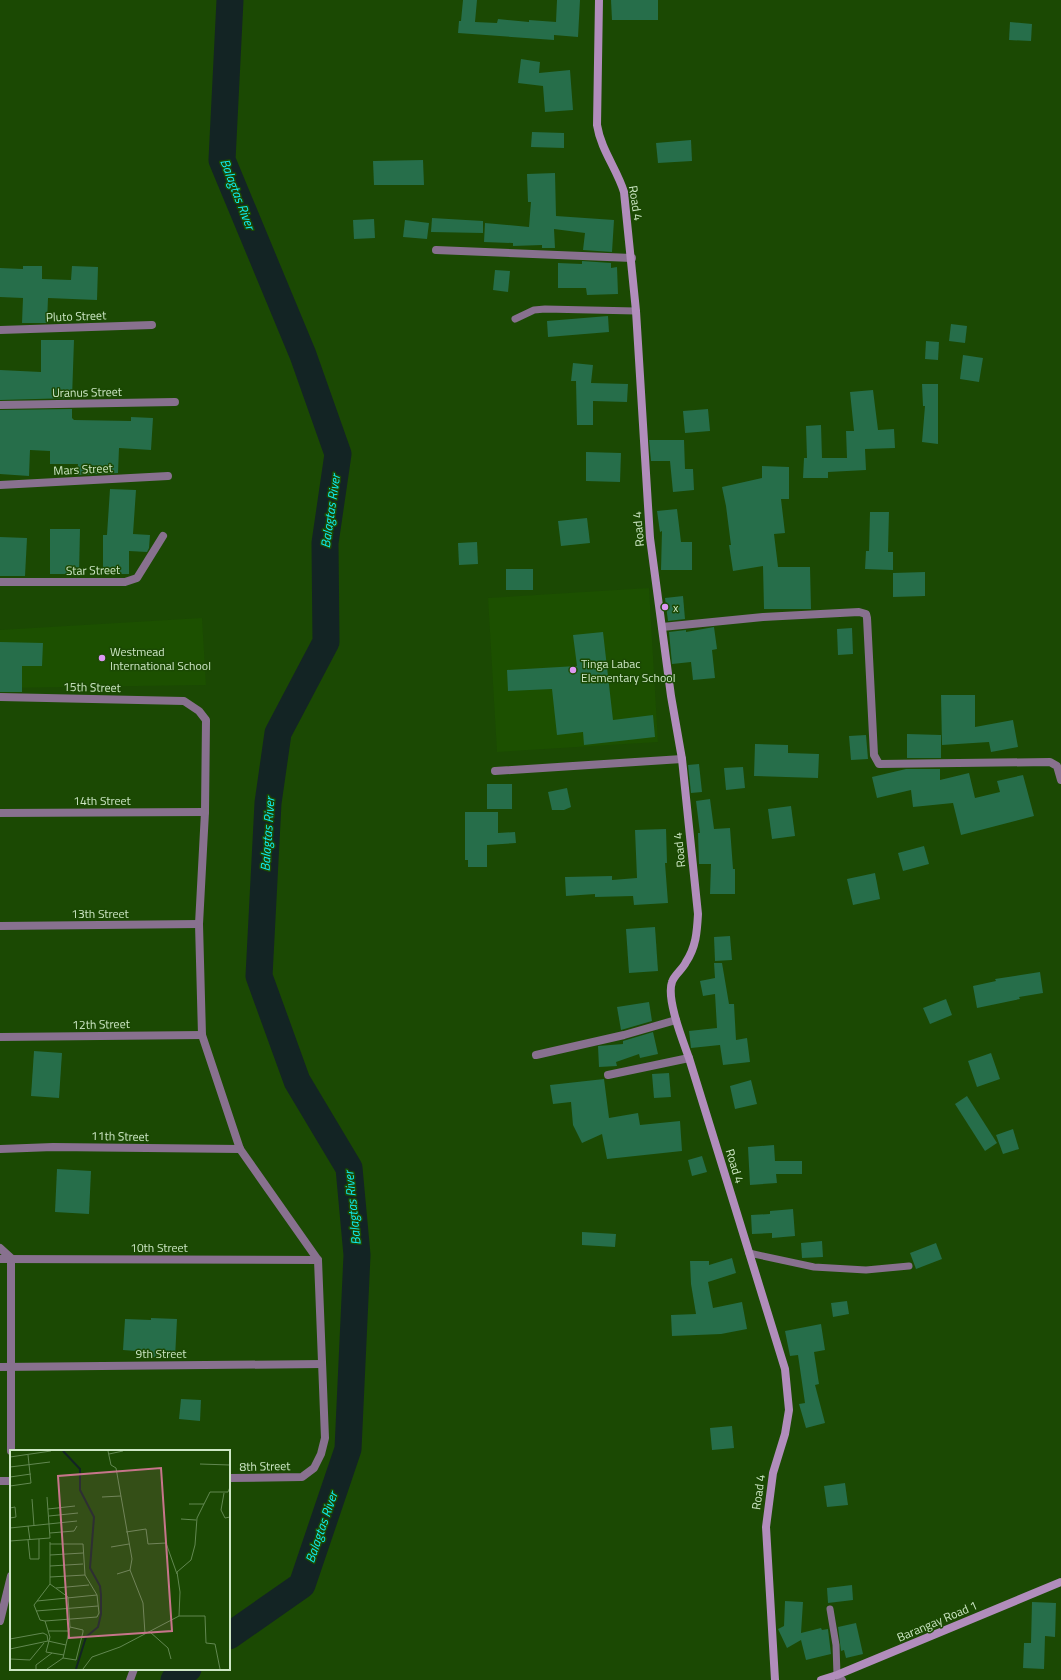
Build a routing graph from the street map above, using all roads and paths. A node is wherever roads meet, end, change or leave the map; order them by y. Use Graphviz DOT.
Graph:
graph roads {
  1 [pos="599,0"];
  2 [pos="436,250"];
  3 [pos="632,258"];
  4 [pos="636,311"];
  5 [pos="515,319"];
  6 [pos="152,326"];
  7 [pos="0,330"];
  8 [pos="175,402"];
  9 [pos="0,405"];
  10 [pos="168,476"];
  11 [pos="0,485"];
  12 [pos="163,536"];
  13 [pos="0,582"];
  14 [pos="662,627"];
  15 [pos="0,697"];
  16 [pos="682,759"];
  17 [pos="495,771"];
  18 [pos="1061,780"];
  19 [pos="205,812"];
  20 [pos="0,813"];
  21 [pos="199,924"];
  22 [pos="0,926"];
  23 [pos="676,1020"];
  24 [pos="202,1035"];
  25 [pos="0,1037"];
  26 [pos="536,1055"];
  27 [pos="689,1058"];
  28 [pos="608,1075"];
  29 [pos="0,1149"];
  30 [pos="240,1149"];
  31 [pos="0,1248"];
  32 [pos="749,1253"];
  33 [pos="11,1258"];
  34 [pos="0,1259"];
  35 [pos="318,1260"];
  36 [pos="909,1266"];
  37 [pos="322,1364"];
  38 [pos="11,1366"];
  39 [pos="0,1367"];
  40 [pos="11,1450"];
  41 [pos="230,1478"];
  42 [pos="10,1579"];
  43 [pos="1061,1582"];
  44 [pos="3,1600"];
  45 [pos="830,1609"];
  46 [pos="0,1621"];
  47 [pos="134,1670"];
  48 [pos="840,1678"];
  49 [pos="130,1680"];
  50 [pos="775,1680"];
  51 [pos="821,1680"];
  1 -- 3 [label="street, Road 4"];
  2 -- 3 [label="street"];
  3 -- 4 [label="street, Road 4"];
  4 -- 5 [label="lane"];
  4 -- 14 [label="street, Road 4"];
  6 -- 7 [label="street, Pluto Street"];
  8 -- 9 [label="street, Uranus Street"];
  10 -- 11 [label="street, Mars Street"];
  12 -- 13 [label="street, Star Street"];
  14 -- 16 [label="street, Road 4"];
  14 -- 18 [label="street"];
  15 -- 19 [label="street, 15th Street"];
  16 -- 17 [label="street"];
  16 -- 23 [label="street, Road 4"];
  19 -- 20 [label="street, 14th Street"];
  19 -- 21 [label="street"];
  21 -- 22 [label="street, 13th Street"];
  21 -- 24 [label="street"];
  23 -- 26 [label="street"];
  23 -- 27 [label="street, Road 4"];
  24 -- 25 [label="street, 12th Street"];
  24 -- 30 [label="street"];
  27 -- 28 [label="street"];
  27 -- 32 [label="street, Road 4"];
  29 -- 30 [label="street, 11th Street"];
  30 -- 35 [label="street"];
  31 -- 33 [label="street"];
  32 -- 36 [label="lane"];
  32 -- 50 [label="street, Road 4"];
  33 -- 34 [label="street, 10th Street"];
  33 -- 35 [label="street, 10th Street"];
  33 -- 38 [label="street"];
  35 -- 37 [label="street"];
  37 -- 38 [label="street, 9th Street"];
  37 -- 41 [label="street, 8th Street"];
  38 -- 39 [label="street, 9th Street"];
  38 -- 40 [label="street"];
  42 -- 44 [label="street"];
  43 -- 48 [label="street, Barangay Road 1"];
  44 -- 46 [label="street"];
  45 -- 48 [label="lane"];
  47 -- 49 [label="street"];
  48 -- 51 [label="street, Barangay Road 1"];
}
